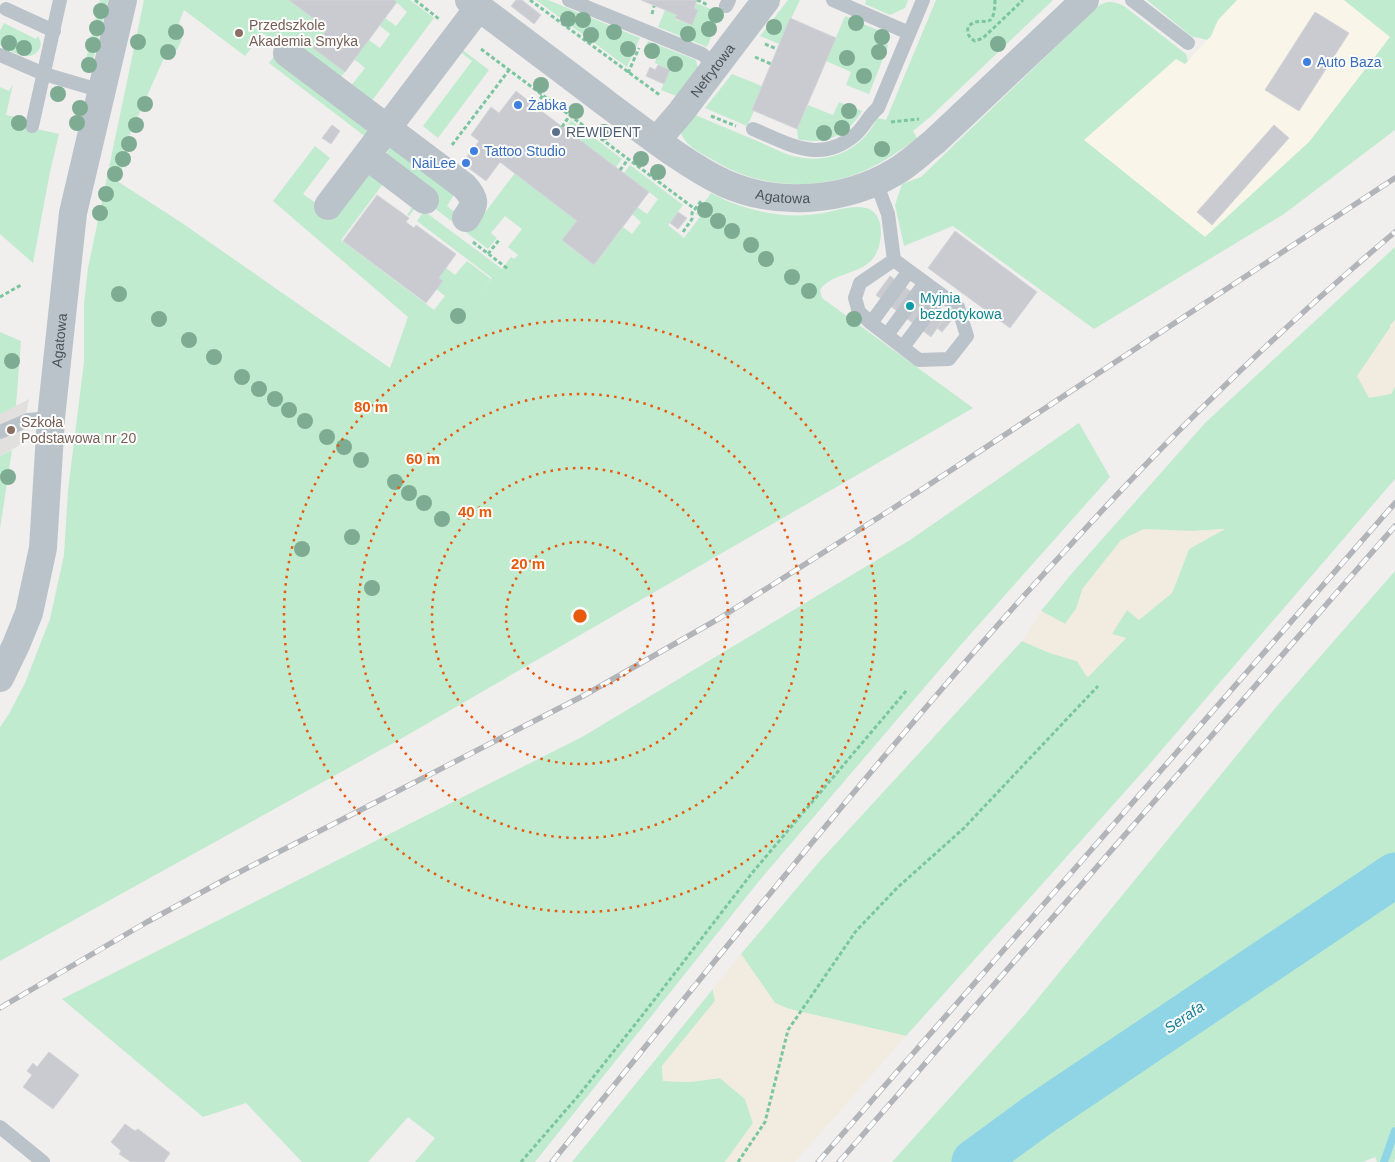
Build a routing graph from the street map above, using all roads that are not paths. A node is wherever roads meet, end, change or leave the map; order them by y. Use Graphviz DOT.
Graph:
graph roads {
  1 [pos="60,0"];
  2 [pos="123,0"];
  3 [pos="569,0"];
  4 [pos="766,0"];
  5 [pos="833,0"];
  6 [pos="923,0"];
  7 [pos="1085,0"];
  8 [pos="1132,0"];
  9 [pos="474,4"];
  10 [pos="6,9"];
  11 [pos="54,31"];
  12 [pos="909,33"];
  13 [pos="1188,43"];
  14 [pos="286,53"];
  15 [pos="0,55"];
  16 [pos="716,66"];
  17 [pos="44,74"];
  18 [pos="102,91"];
  19 [pos="32,126"];
  20 [pos="387,129"];
  21 [pos="753,129"];
  22 [pos="657,140"];
  23 [pos="367,156"];
  24 [pos="876,182"];
  25 [pos="425,200"];
  26 [pos="328,206"];
  27 [pos="466,218"];
  28 [pos="894,260"];
  29 [pos="909,271"];
  30 [pos="925,283"];
  31 [pos="942,295"];
  32 [pos="871,323"];
  33 [pos="887,335"];
  34 [pos="903,347"];
  35 [pos="51,418"];
  36 [pos="0,432"];
  37 [pos="0,678"];
  38 [pos="0,1126"];
  39 [pos="44,1162"];
  1 -- 11 [label="lane"];
  2 -- 18 [label="street, Agatowa"];
  3 -- 16 [label="lane"];
  4 -- 16 [label="street, Nefrytowa"];
  5 -- 12 [label="lane"];
  6 -- 12 [label="lane"];
  7 -- 24 [label="street, Agatowa"];
  8 -- 13 [label="lane"];
  9 -- 20 [label="street"];
  9 -- 22 [label="street, Agatowa"];
  10 -- 11 [label="lane"];
  11 -- 17 [label="lane"];
  12 -- 21 [label="lane"];
  14 -- 20 [label="street"];
  15 -- 17 [label="lane"];
  16 -- 22 [label="street, Nefrytowa"];
  17 -- 18 [label="lane"];
  17 -- 19 [label="lane"];
  18 -- 35 [label="street, Agatowa"];
  20 -- 23 [label="street"];
  20 -- 27 [label="street"];
  22 -- 24 [label="street, Agatowa"];
  23 -- 25 [label="street"];
  23 -- 26 [label="street"];
  24 -- 28 [label="lane"];
  28 -- 29 [label="lane"];
  28 -- 32 [label="lane"];
  29 -- 30 [label="lane"];
  29 -- 32 [label="lane"];
  30 -- 31 [label="lane"];
  30 -- 33 [label="lane"];
  31 -- 34 [label="lane"];
  31 -- 34 [label="lane"];
  32 -- 33 [label="lane"];
  33 -- 34 [label="lane"];
  35 -- 36 [label="lane"];
  35 -- 37 [label="street, Agatowa"];
  38 -- 39 [label="lane"];
}
